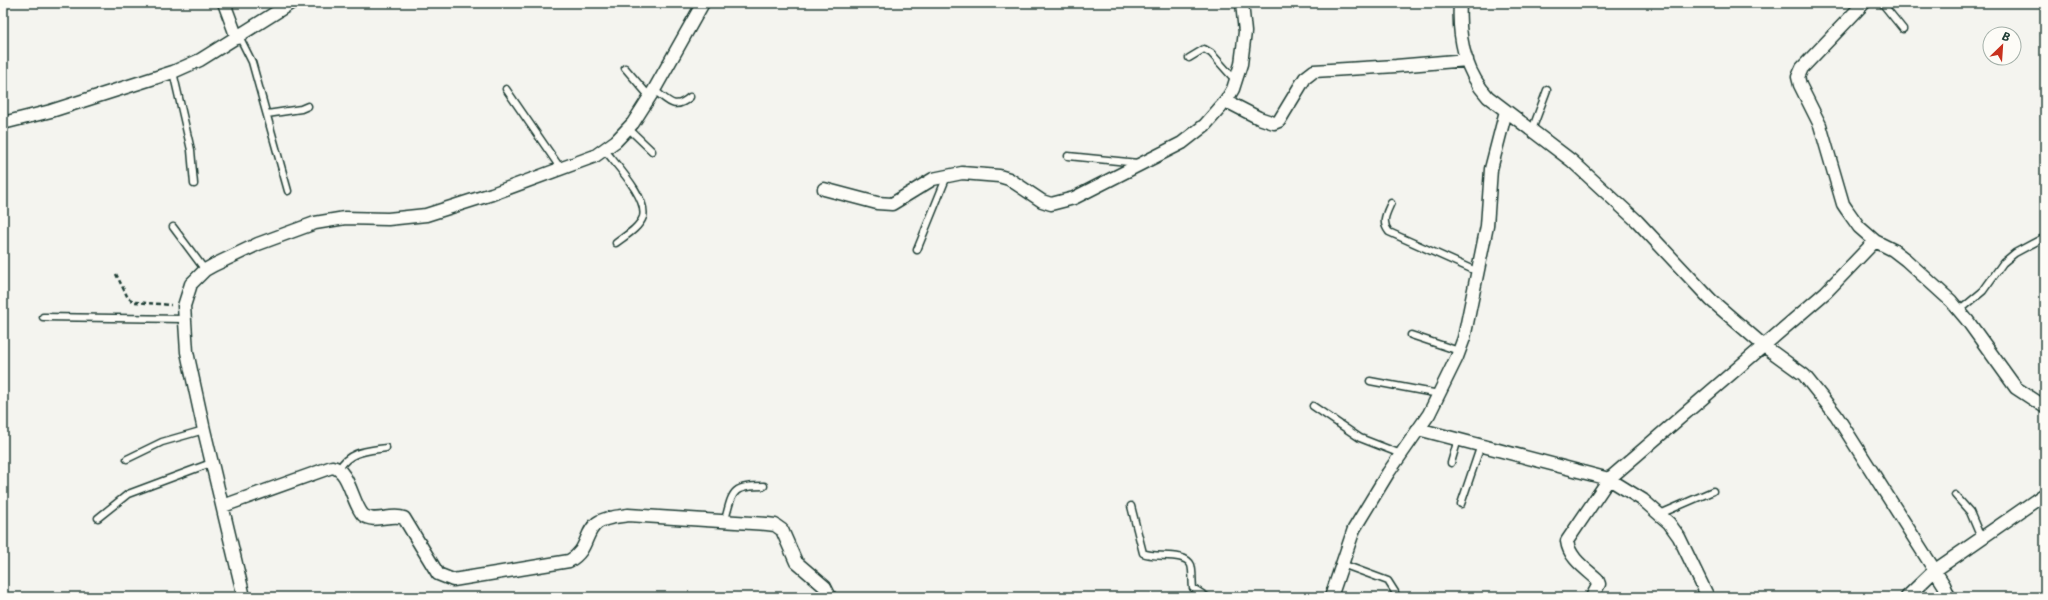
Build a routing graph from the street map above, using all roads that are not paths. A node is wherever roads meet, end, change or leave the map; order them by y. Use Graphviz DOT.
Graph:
graph roads {
  1 [pos="224,3"];
  2 [pos="291,3"];
  3 [pos="703,3"];
  4 [pos="1242,3"];
  5 [pos="1460,3"];
  6 [pos="1864,3"];
  7 [pos="1882,3"];
  8 [pos="1903,29"];
  9 [pos="238,37"];
  10 [pos="1189,58"];
  11 [pos="1467,60"];
  12 [pos="625,68"];
  13 [pos="173,72"];
  14 [pos="1236,81"];
  15 [pos="506,89"];
  16 [pos="1547,90"];
  17 [pos="652,94"];
  18 [pos="690,97"];
  19 [pos="1226,101"];
  20 [pos="308,106"];
  21 [pos="1506,111"];
  22 [pos="267,114"];
  23 [pos="3,123"];
  24 [pos="628,128"];
  25 [pos="1532,130"];
  26 [pos="606,150"];
  27 [pos="652,150"];
  28 [pos="1068,156"];
  29 [pos="1144,163"];
  30 [pos="561,169"];
  31 [pos="948,175"];
  32 [pos="194,184"];
  33 [pos="824,189"];
  34 [pos="288,191"];
  35 [pos="1391,203"];
  36 [pos="173,227"];
  37 [pos="2045,237"];
  38 [pos="1875,241"];
  39 [pos="616,243"];
  40 [pos="917,250"];
  41 [pos="205,270"];
  42 [pos="1478,272"];
  43 [pos="1959,311"];
  44 [pos="42,318"];
  45 [pos="184,319"];
  46 [pos="1411,335"];
  47 [pos="1764,346"];
  48 [pos="1459,351"];
  49 [pos="1370,381"];
  50 [pos="1439,394"];
  51 [pos="1313,406"];
  52 [pos="2045,407"];
  53 [pos="1418,429"];
  54 [pos="204,430"];
  55 [pos="1458,439"];
  56 [pos="1481,445"];
  57 [pos="386,448"];
  58 [pos="1401,454"];
  59 [pos="127,459"];
  60 [pos="211,463"];
  61 [pos="1451,463"];
  62 [pos="339,469"];
  63 [pos="1609,479"];
  64 [pos="764,486"];
  65 [pos="1713,491"];
  66 [pos="2045,494"];
  67 [pos="1955,495"];
  68 [pos="1461,504"];
  69 [pos="223,506"];
  70 [pos="1131,506"];
  71 [pos="1660,514"];
  72 [pos="98,518"];
  73 [pos="725,520"];
  74 [pos="1981,538"];
  75 [pos="1342,564"];
  76 [pos="1934,571"];
  77 [pos="1395,592"];
  78 [pos="244,597"];
  79 [pos="830,597"];
  80 [pos="1207,597"];
  81 [pos="1331,597"];
  82 [pos="1592,597"];
  83 [pos="1708,597"];
  84 [pos="1906,597"];
  85 [pos="1949,597"];
  1 -- 9 [label="street"];
  2 -- 9 [label="street"];
  3 -- 17 [label="street"];
  4 -- 14 [label="street"];
  5 -- 11 [label="street"];
  6 -- 38 [label="street"];
  7 -- 8 [label="lane"];
  9 -- 13 [label="street"];
  9 -- 22 [label="lane"];
  10 -- 14 [label="lane"];
  11 -- 19 [label="street"];
  11 -- 21 [label="street"];
  12 -- 17 [label="lane"];
  13 -- 23 [label="street"];
  13 -- 32 [label="lane"];
  14 -- 19 [label="street"];
  15 -- 30 [label="lane"];
  16 -- 25 [label="lane"];
  17 -- 18 [label="lane"];
  17 -- 24 [label="street"];
  19 -- 29 [label="street"];
  20 -- 22 [label="lane"];
  21 -- 25 [label="street"];
  21 -- 42 [label="street"];
  22 -- 34 [label="lane"];
  24 -- 26 [label="street"];
  24 -- 27 [label="lane"];
  25 -- 47 [label="street"];
  26 -- 30 [label="street"];
  26 -- 39 [label="lane"];
  28 -- 29 [label="lane"];
  29 -- 31 [label="street"];
  30 -- 41 [label="street"];
  31 -- 33 [label="street"];
  31 -- 40 [label="lane"];
  35 -- 42 [label="lane"];
  36 -- 41 [label="lane"];
  37 -- 43 [label="lane"];
  38 -- 43 [label="street"];
  38 -- 47 [label="street"];
  41 -- 45 [label="street"];
  42 -- 48 [label="street"];
  43 -- 52 [label="street"];
  44 -- 45 [label="lane"];
  45 -- 54 [label="street"];
  46 -- 48 [label="lane"];
  47 -- 63 [label="street"];
  47 -- 76 [label="street"];
  48 -- 50 [label="street"];
  49 -- 50 [label="lane"];
  50 -- 53 [label="street"];
  51 -- 58 [label="lane"];
  53 -- 55 [label="street"];
  53 -- 58 [label="street"];
  54 -- 59 [label="lane"];
  54 -- 60 [label="street"];
  55 -- 56 [label="street"];
  55 -- 61 [label="lane"];
  56 -- 63 [label="street"];
  56 -- 68 [label="lane"];
  57 -- 62 [label="lane"];
  58 -- 75 [label="street"];
  60 -- 69 [label="street"];
  60 -- 72 [label="lane"];
  62 -- 69 [label="street"];
  62 -- 73 [label="street"];
  63 -- 71 [label="street"];
  63 -- 82 [label="street"];
  64 -- 73 [label="lane"];
  65 -- 71 [label="lane"];
  66 -- 74 [label="street"];
  67 -- 74 [label="lane"];
  69 -- 78 [label="street"];
  70 -- 80 [label="lane"];
  71 -- 83 [label="street"];
  73 -- 79 [label="street"];
  74 -- 76 [label="street"];
  75 -- 77 [label="lane"];
  75 -- 81 [label="street"];
  76 -- 84 [label="street"];
  76 -- 85 [label="street"];
}
